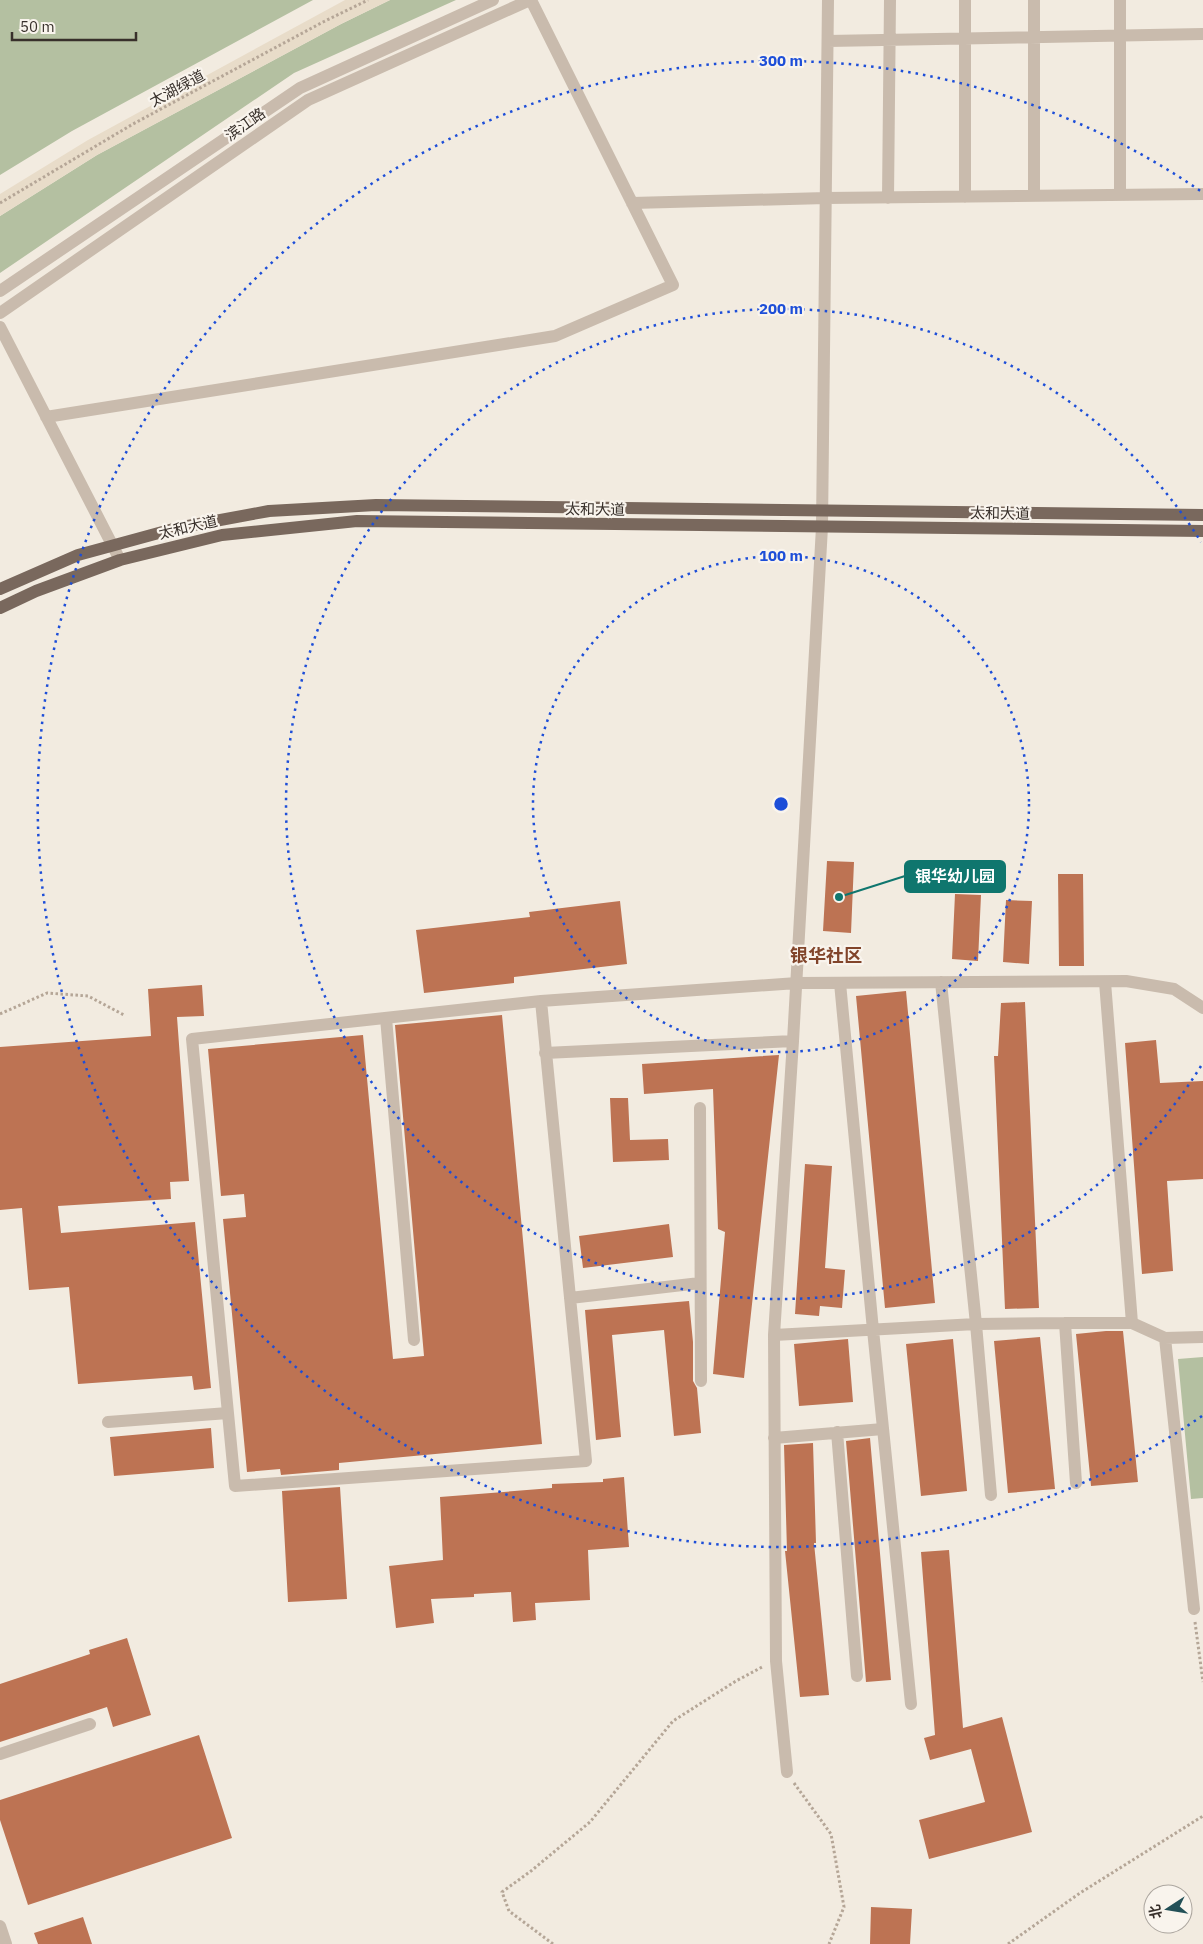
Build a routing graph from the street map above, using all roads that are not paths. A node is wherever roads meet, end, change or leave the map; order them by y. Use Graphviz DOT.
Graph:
graph roads {
  1 [pos="493,0"];
  2 [pos="530,0"];
  3 [pos="828,0"];
  4 [pos="890,0"];
  5 [pos="965,0"];
  6 [pos="1034,0"];
  7 [pos="1120,0"];
  8 [pos="1203,34"];
  9 [pos="1120,36"];
  10 [pos="1034,37"];
  11 [pos="965,39"];
  12 [pos="890,40"];
  13 [pos="828,41"];
  14 [pos="1203,194"];
  15 [pos="1120,195"];
  16 [pos="1034,196"];
  17 [pos="965,197"];
  18 [pos="826,198"];
  19 [pos="888,198"];
  20 [pos="632,203"];
  21 [pos="0,292"];
  22 [pos="0,313"];
  23 [pos="0,327"];
  24 [pos="46,417"];
  25 [pos="822,510"];
  26 [pos="1203,515"];
  27 [pos="822,527"];
  28 [pos="1203,531"];
  29 [pos="112,545"];
  30 [pos="120,560"];
  31 [pos="0,589"];
  32 [pos="0,608"];
  33 [pos="941,982"];
  34 [pos="1105,982"];
  35 [pos="797,983"];
  36 [pos="840,983"];
  37 [pos="541,1000"];
  38 [pos="1203,1008"];
  39 [pos="386,1018"];
  40 [pos="794,1041"];
  41 [pos="545,1053"];
  42 [pos="700,1108"];
  43 [pos="700,1284"];
  44 [pos="570,1298"];
  45 [pos="1065,1323"];
  46 [pos="1132,1323"];
  47 [pos="976,1324"];
  48 [pos="873,1330"];
  49 [pos="774,1335"];
  50 [pos="1203,1337"];
  51 [pos="1165,1338"];
  52 [pos="414,1340"];
  53 [pos="701,1381"];
  54 [pos="228,1413"];
  55 [pos="108,1422"];
  56 [pos="883,1429"];
  57 [pos="837,1432"];
  58 [pos="774,1438"];
  59 [pos="1076,1482"];
  60 [pos="991,1495"];
  61 [pos="1194,1609"];
  62 [pos="857,1676"];
  63 [pos="911,1704"];
  64 [pos="90,1724"];
  65 [pos="0,1754"];
  66 [pos="787,1772"];
  67 [pos="0,1926"];
  68 [pos="6,1944"];
  1 -- 21 [label="street"];
  2 -- 20 [label="street"];
  2 -- 22 [label="street, 滨江路"];
  3 -- 13 [label="street"];
  4 -- 12 [label="street"];
  5 -- 11 [label="street"];
  6 -- 10 [label="street"];
  7 -- 9 [label="street"];
  8 -- 9 [label="street"];
  9 -- 10 [label="street"];
  9 -- 15 [label="street"];
  10 -- 11 [label="street"];
  10 -- 16 [label="street"];
  11 -- 12 [label="street"];
  11 -- 17 [label="street"];
  12 -- 13 [label="street"];
  12 -- 19 [label="street"];
  13 -- 18 [label="street"];
  14 -- 15 [label="street"];
  15 -- 16 [label="street"];
  16 -- 17 [label="street"];
  17 -- 19 [label="street"];
  18 -- 19 [label="street"];
  18 -- 20 [label="street"];
  18 -- 25 [label="street"];
  20 -- 24 [label="street"];
  23 -- 24 [label="street"];
  24 -- 29 [label="street"];
  25 -- 26 [label="main road, 太和大道"];
  25 -- 27 [label="street"];
  25 -- 29 [label="main road, 太和大道"];
  27 -- 28 [label="main road, 太和大道"];
  27 -- 30 [label="main road, 太和大道"];
  27 -- 35 [label="street"];
  29 -- 30 [label="street"];
  29 -- 31 [label="main road, 太和大道"];
  30 -- 32 [label="main road, 太和大道"];
  33 -- 34 [label="street"];
  33 -- 36 [label="street"];
  33 -- 47 [label="street"];
  34 -- 38 [label="street"];
  34 -- 46 [label="street"];
  35 -- 36 [label="street"];
  35 -- 37 [label="street"];
  35 -- 40 [label="street"];
  36 -- 48 [label="street"];
  37 -- 39 [label="street"];
  37 -- 41 [label="street"];
  39 -- 52 [label="street"];
  39 -- 54 [label="street"];
  40 -- 41 [label="street"];
  40 -- 49 [label="street"];
  41 -- 44 [label="street"];
  42 -- 43 [label="street"];
  43 -- 44 [label="street"];
  43 -- 53 [label="street"];
  44 -- 54 [label="street"];
  45 -- 46 [label="street"];
  45 -- 47 [label="street"];
  45 -- 59 [label="street"];
  46 -- 51 [label="street"];
  47 -- 48 [label="street"];
  47 -- 60 [label="street"];
  48 -- 49 [label="street"];
  48 -- 56 [label="street"];
  49 -- 58 [label="street"];
  50 -- 51 [label="street"];
  51 -- 61 [label="street"];
  54 -- 55 [label="street"];
  56 -- 57 [label="street"];
  56 -- 63 [label="street"];
  57 -- 58 [label="street"];
  57 -- 62 [label="street"];
  58 -- 66 [label="street"];
  64 -- 65 [label="street"];
  67 -- 68 [label="street"];
}
